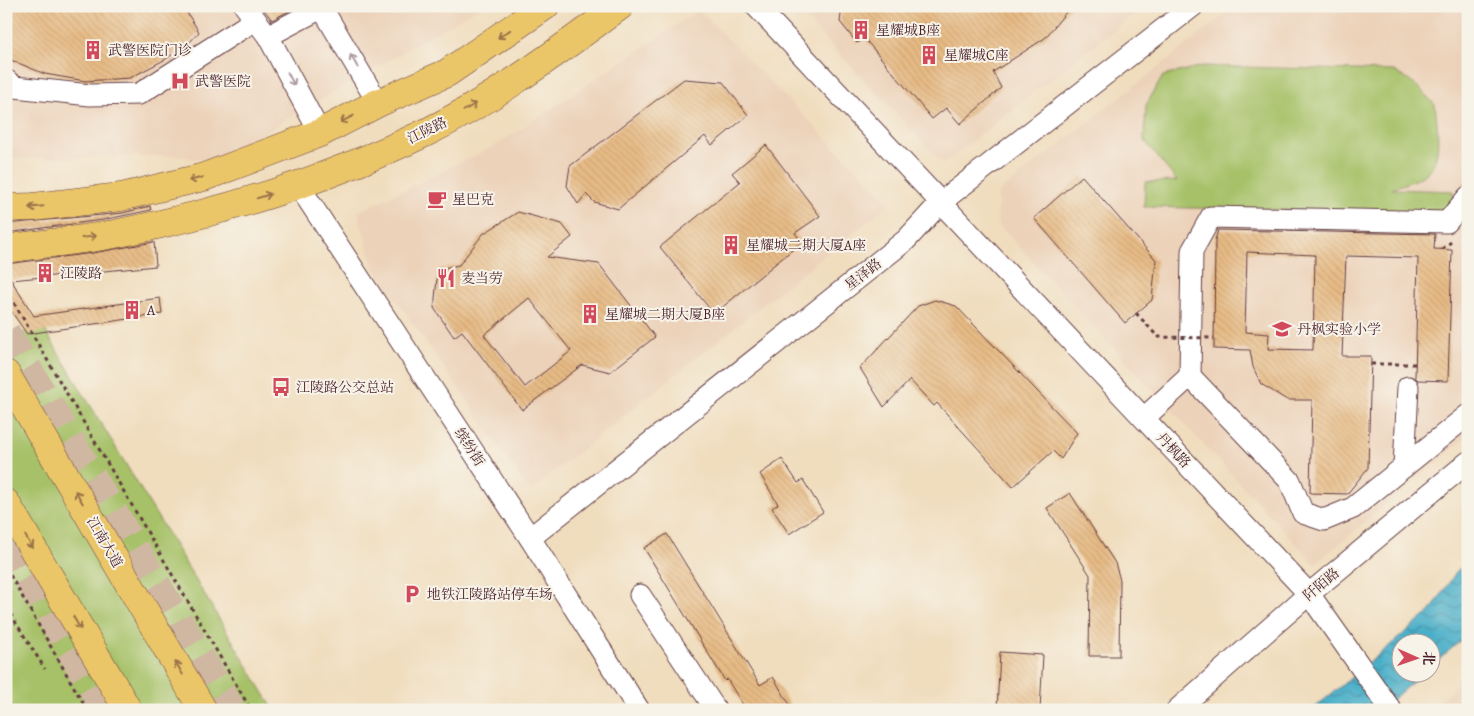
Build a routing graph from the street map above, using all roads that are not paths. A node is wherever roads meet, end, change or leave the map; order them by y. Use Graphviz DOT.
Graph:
graph roads {
  1 [pos="545,6"];
  2 [pos="620,6"];
  3 [pos="756,6"];
  4 [pos="1193,6"];
  5 [pos="324,7"];
  6 [pos="256,21"];
  7 [pos="6,80"];
  8 [pos="378,103"];
  9 [pos="320,133"];
  10 [pos="299,186"];
  11 [pos="1468,197"];
  12 [pos="941,202"];
  13 [pos="6,208"];
  14 [pos="6,249"];
  15 [pos="6,374"];
  16 [pos="1190,376"];
  17 [pos="1408,387"];
  18 [pos="1407,416"];
  19 [pos="1144,418"];
  20 [pos="1461,420"];
  21 [pos="1468,462"];
  22 [pos="1404,467"];
  23 [pos="6,503"];
  24 [pos="530,538"];
  25 [pos="1309,594"];
  26 [pos="640,595"];
  27 [pos="128,710"];
  28 [pos="203,710"];
  29 [pos="639,710"];
  30 [pos="716,710"];
  31 [pos="1177,710"];
  32 [pos="1392,710"];
  1 -- 8 [label="main road, one-way"];
  10 -- 2 [label="main road, 江陵路, one-way"];
  3 -- 12 [label="street, 丹枫路"];
  4 -- 12 [label="street, 星泽路"];
  5 -- 6 [label="street"];
  8 -- 5 [label="street, one-way"];
  6 -- 7 [label="street"];
  6 -- 9 [label="street, one-way"];
  8 -- 9 [label="main road, one-way"];
  9 -- 13 [label="main road, one-way"];
  14 -- 10 [label="main road, 江陵路, one-way"];
  10 -- 24 [label="street, 缤纷街"];
  11 -- 16 [label="street"];
  12 -- 19 [label="street, 丹枫路"];
  12 -- 24 [label="street, 星泽路"];
  28 -- 15 [label="main road, 江南大道, one-way"];
  16 -- 19 [label="street"];
  16 -- 22 [label="street"];
  17 -- 18 [label="street"];
  18 -- 20 [label="street"];
  18 -- 22 [label="street"];
  19 -- 25 [label="street, 丹枫路"];
  20 -- 22 [label="street"];
  21 -- 25 [label="street, 阡陌路"];
  23 -- 27 [label="main road, one-way"];
  24 -- 29 [label="street, 缤纷街"];
  25 -- 31 [label="street, 阡陌路"];
  25 -- 32 [label="street, 丹枫路"];
  26 -- 30 [label="street"];
}
